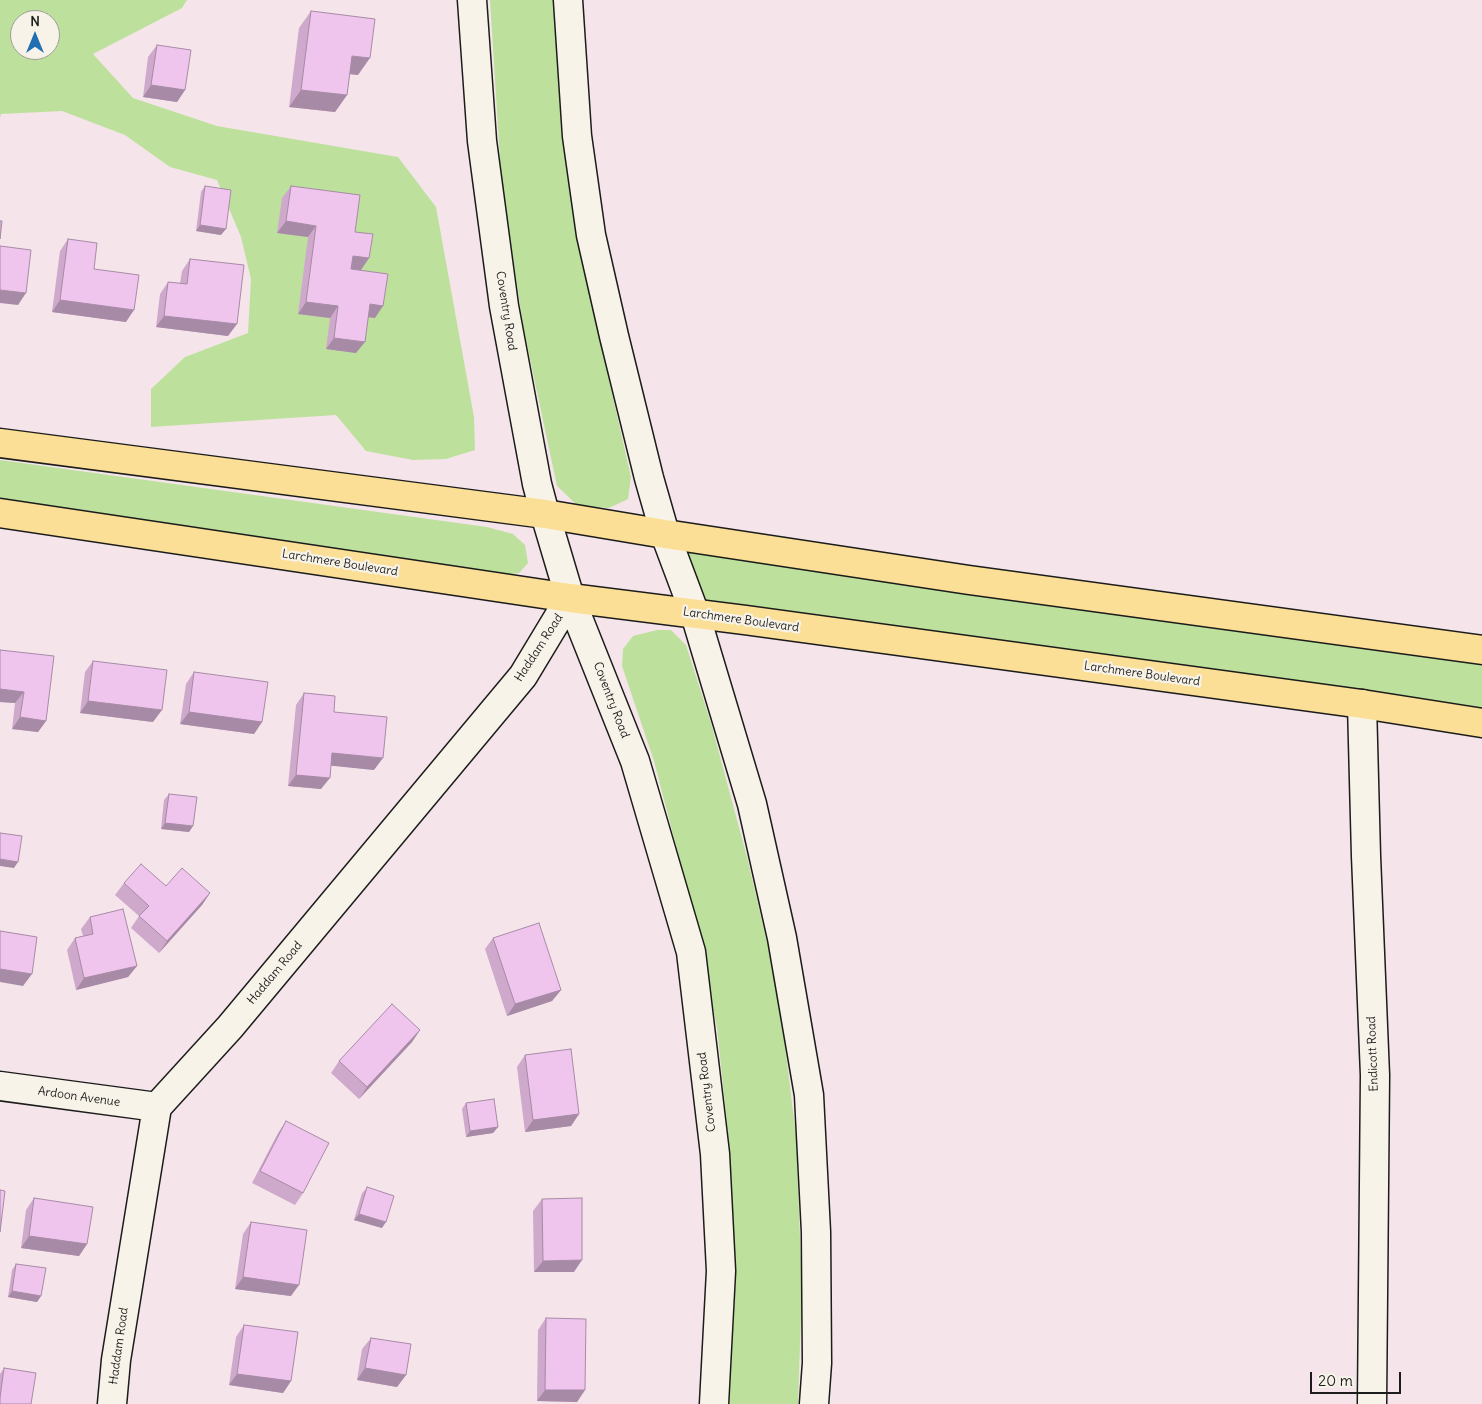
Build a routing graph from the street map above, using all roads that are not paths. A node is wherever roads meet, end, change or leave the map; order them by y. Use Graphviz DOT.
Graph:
graph roads {
  1 [pos="472,0"];
  2 [pos="568,0"];
  3 [pos="0,443"];
  4 [pos="0,513"];
  5 [pos="545,514"];
  6 [pos="665,534"];
  7 [pos="570,598"];
  8 [pos="695,614"];
  9 [pos="1482,650"];
  10 [pos="1362,704"];
  11 [pos="1482,723"];
  12 [pos="0,1086"];
  13 [pos="158,1107"];
  14 [pos="112,1404"];
  15 [pos="714,1404"];
  16 [pos="814,1404"];
  17 [pos="1372,1404"];
  1 -- 5 [label="street, Coventry Road"];
  2 -- 6 [label="street"];
  3 -- 5 [label="main road"];
  4 -- 7 [label="main road, Larchmere Boulevard"];
  5 -- 6 [label="main road"];
  5 -- 7 [label="street, Coventry Road"];
  6 -- 8 [label="street"];
  6 -- 9 [label="main road"];
  7 -- 8 [label="main road, Larchmere Boulevard"];
  7 -- 13 [label="street, Haddam Road"];
  7 -- 15 [label="street, Coventry Road"];
  8 -- 10 [label="main road, Larchmere Boulevard"];
  8 -- 16 [label="street"];
  10 -- 11 [label="main road, Larchmere Boulevard"];
  10 -- 17 [label="street, Endicott Road"];
  12 -- 13 [label="street, Ardoon Avenue"];
  13 -- 14 [label="street, Haddam Road"];
}
